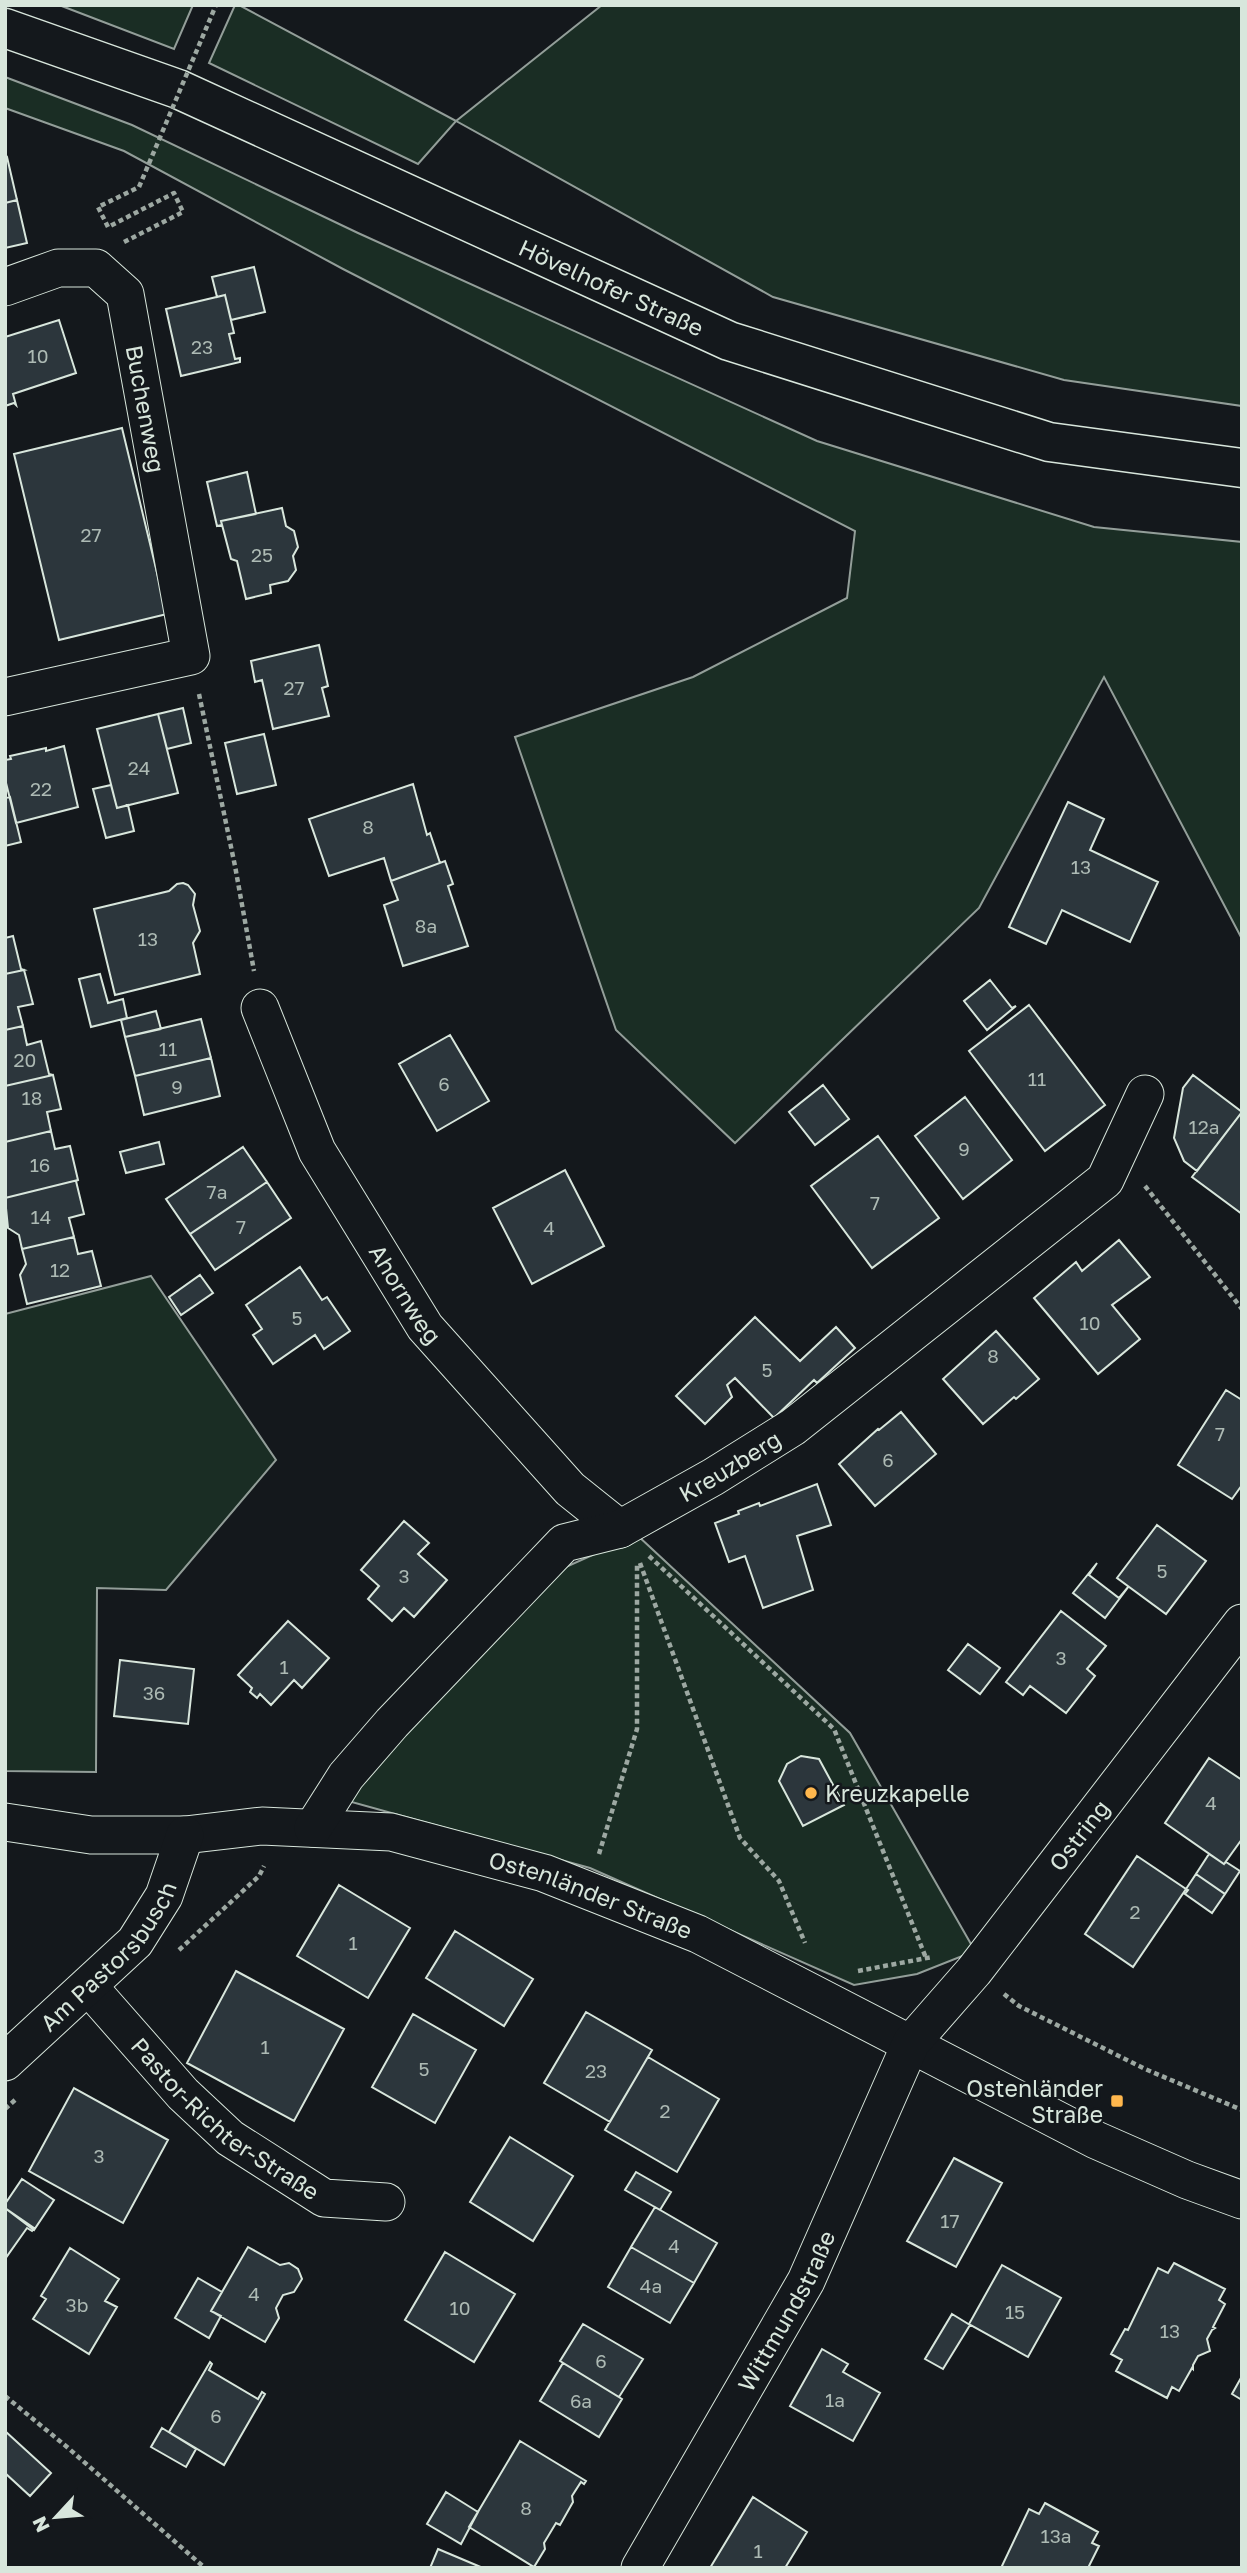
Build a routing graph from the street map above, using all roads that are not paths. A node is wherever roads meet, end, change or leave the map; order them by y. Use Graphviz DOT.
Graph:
graph roads {
  1 [pos="5,28"];
  2 [pos="5,287"];
  3 [pos="1242,468"];
  4 [pos="5,697"];
  5 [pos="260,1008"];
  6 [pos="1144,1094"];
  7 [pos="620,1529"];
  8 [pos="1242,1623"];
  9 [pos="5,1822"];
  10 [pos="313,1828"];
  11 [pos="185,1835"];
  12 [pos="89,1987"];
  13 [pos="911,2043"];
  14 [pos="5,2062"];
  15 [pos="1242,2200"];
  16 [pos="386,2202"];
  17 [pos="640,2568"];
  1 -- 3 [label="main road, Hövelhofer Straße"];
  2 -- 4 [label="street, Buchenweg"];
  5 -- 7 [label="street, Ahornweg"];
  6 -- 7 [label="street, Kreuzberg"];
  7 -- 10 [label="street, Kreuzberg"];
  8 -- 13 [label="street, Ostring"];
  9 -- 11 [label="street, Ostenländer Straße"];
  10 -- 11 [label="street, Ostenländer Straße"];
  10 -- 13 [label="street, Ostenländer Straße"];
  11 -- 12 [label="street, Am Pastorsbusch"];
  12 -- 14 [label="street, Am Pastorsbusch"];
  12 -- 16 [label="street, Pastor-Richter-Straße"];
  13 -- 15 [label="street, Ostenländer Straße"];
  13 -- 17 [label="street, Wittmundstraße"];
}
